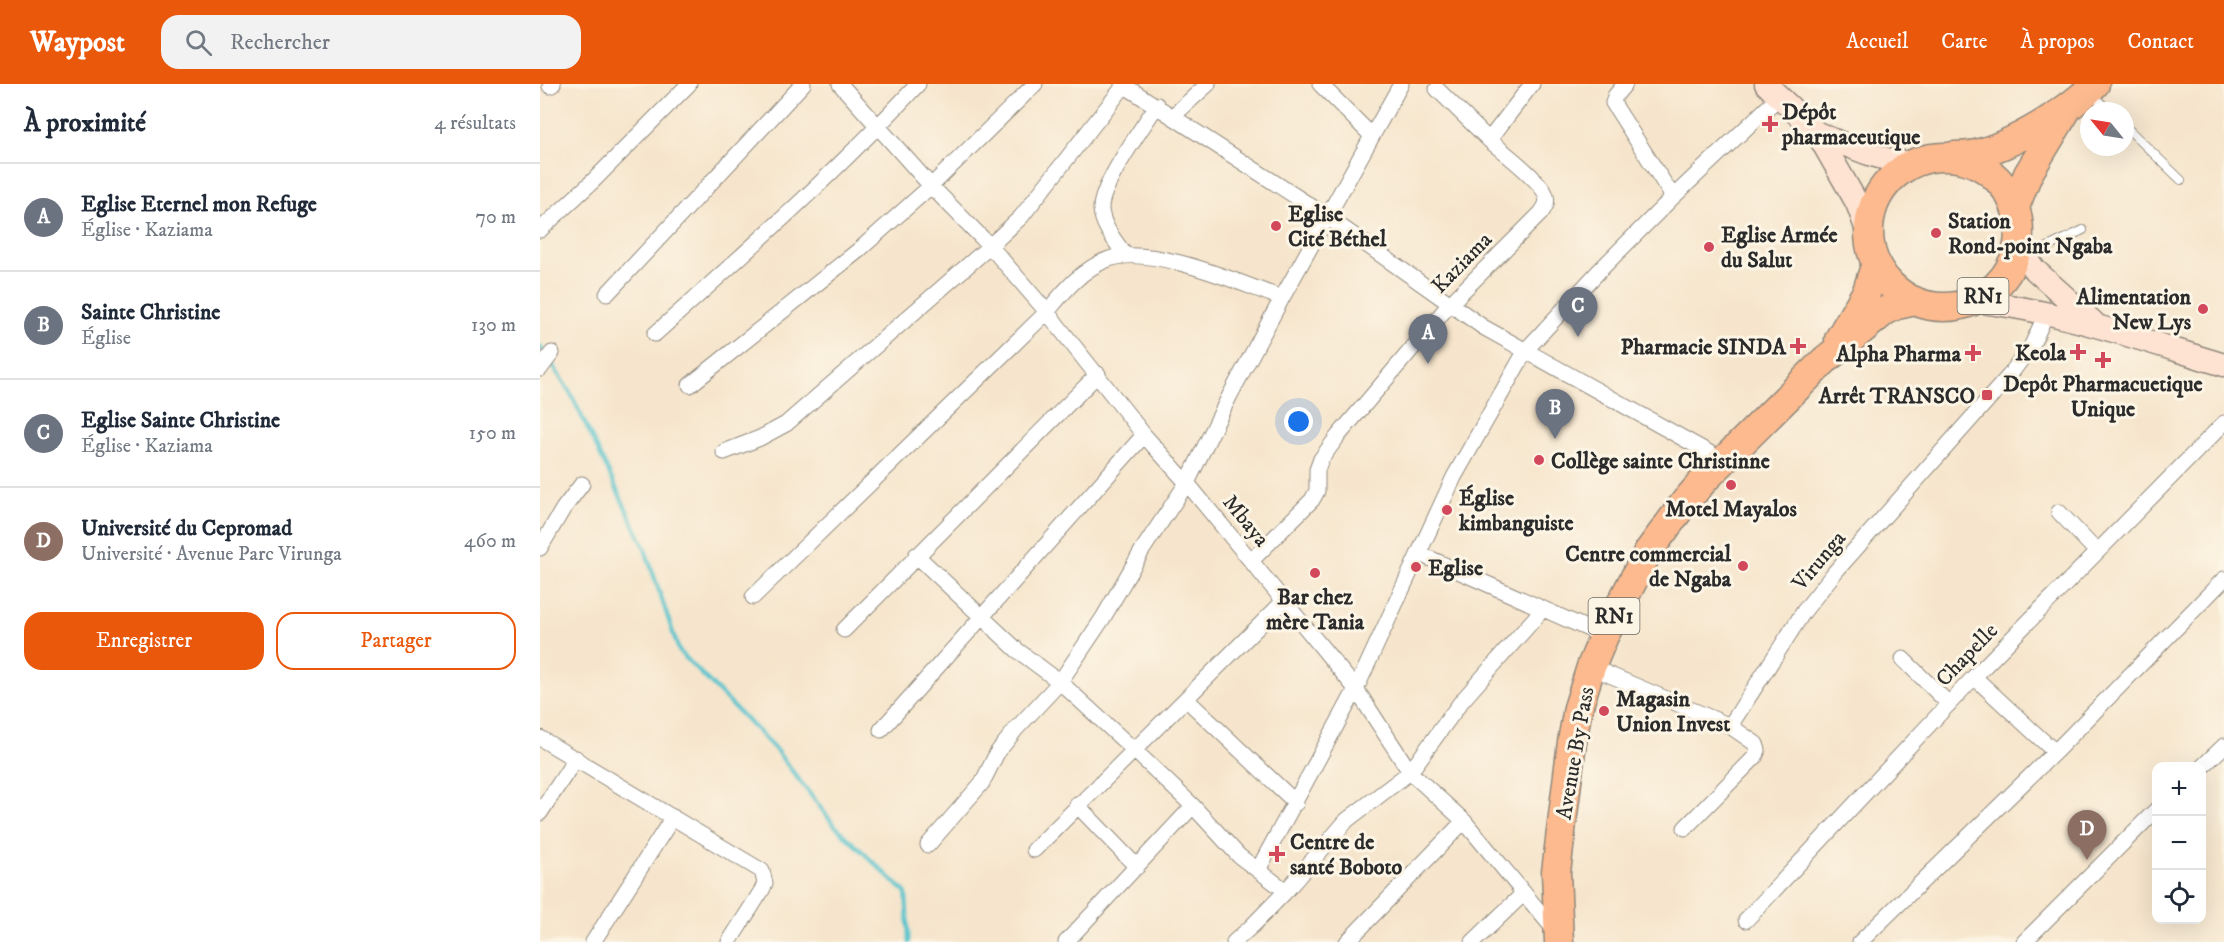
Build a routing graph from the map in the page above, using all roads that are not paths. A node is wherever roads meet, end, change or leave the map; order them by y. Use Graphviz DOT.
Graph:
graph roads {
  1 [pos="689,84"];
  2 [pos="803,84"];
  3 [pos="840,84"];
  4 [pos="918,84"];
  5 [pos="1035,84"];
  6 [pos="1208,84"];
  7 [pos="1320,84"];
  8 [pos="1401,84"];
  9 [pos="1532,84"];
  10 [pos="1625,84"];
  11 [pos="1123,85"];
  12 [pos="1437,89"];
  13 [pos="1773,90"];
  14 [pos="2084,94"];
  15 [pos="1157,105"];
  16 [pos="1173,116"];
  17 [pos="878,128"];
  18 [pos="1817,133"];
  19 [pos="1371,135"];
  20 [pos="2134,135"];
  21 [pos="1489,140"];
  22 [pos="1948,157"];
  23 [pos="1915,163"];
  24 [pos="2181,180"];
  25 [pos="931,186"];
  26 [pos="1672,197"];
  27 [pos="2015,207"];
  28 [pos="1326,216"];
  29 [pos="540,230"];
  30 [pos="2083,230"];
  31 [pos="1869,236"];
  32 [pos="990,246"];
  33 [pos="2022,248"];
  34 [pos="1125,255"];
  35 [pos="1876,263"];
  36 [pos="607,294"];
  37 [pos="1282,298"];
  38 [pos="1973,301"];
  39 [pos="1915,302"];
  40 [pos="1449,305"];
  41 [pos="1047,312"];
  42 [pos="2046,314"];
  43 [pos="2097,325"];
  44 [pos="655,334"];
  45 [pos="1526,350"];
  46 [pos="552,353"];
  47 [pos="1825,360"];
  48 [pos="2224,365"];
  49 [pos="540,369"];
  50 [pos="1098,374"];
  51 [pos="690,385"];
  52 [pos="2224,423"];
  53 [pos="1144,435"];
  54 [pos="724,452"];
  55 [pos="1724,461"];
  56 [pos="582,483"];
  57 [pos="1187,483"];
  58 [pos="2059,512"];
  59 [pos="540,548"];
  60 [pos="2097,552"];
  61 [pos="1420,554"];
  62 [pos="916,555"];
  63 [pos="1251,561"];
  64 [pos="2224,579"];
  65 [pos="753,597"];
  66 [pos="1283,602"];
  67 [pos="1542,610"];
  68 [pos="982,618"];
  69 [pos="844,630"];
  70 [pos="1604,636"];
  71 [pos="1903,658"];
  72 [pos="1591,667"];
  73 [pos="1974,677"];
  74 [pos="1060,682"];
  75 [pos="1356,689"];
  76 [pos="1186,699"];
  77 [pos="1949,704"];
  78 [pos="1730,726"];
  79 [pos="881,730"];
  80 [pos="540,738"];
  81 [pos="2224,746"];
  82 [pos="1134,750"];
  83 [pos="2055,752"];
  84 [pos="576,758"];
  85 [pos="2206,763"];
  86 [pos="1410,772"];
  87 [pos="1296,803"];
  88 [pos="1077,806"];
  89 [pos="1192,806"];
  90 [pos="540,813"];
  91 [pos="2152,815"];
  92 [pos="674,817"];
  93 [pos="1464,821"];
  94 [pos="1685,828"];
  95 [pos="928,845"];
  96 [pos="1034,850"];
  97 [pos="1137,867"];
  98 [pos="1258,870"];
  99 [pos="1286,891"];
  100 [pos="1524,893"];
  101 [pos="1746,920"];
  102 [pos="1559,939"];
  103 [pos="593,942"];
  104 [pos="729,942"];
  105 [pos="1066,942"];
  106 [pos="1234,942"];
  107 [pos="1347,942"];
  108 [pos="1473,942"];
  109 [pos="1860,942"];
  110 [pos="2024,942"];
  1 -- 29 [label="street"];
  2 -- 36 [label="street"];
  3 -- 17 [label="street, Mbaya"];
  4 -- 17 [label="street"];
  5 -- 25 [label="street"];
  6 -- 16 [label="street"];
  7 -- 19 [label="street"];
  8 -- 19 [label="street"];
  9 -- 21 [label="street"];
  10 -- 26 [label="street"];
  11 -- 15 [label="street"];
  11 -- 32 [label="street"];
  12 -- 21 [label="street, Kaziama"];
  13 -- 18 [label="street"];
  13 -- 26 [label="street"];
  14 -- 22 [label="highway, RN1"];
  14 -- 27 [label="highway, RN1"];
  15 -- 16 [label="street"];
  15 -- 34 [label="street"];
  16 -- 28 [label="street"];
  17 -- 25 [label="street, Mbaya"];
  17 -- 44 [label="street"];
  18 -- 23 [label="street"];
  18 -- 31 [label="street"];
  19 -- 28 [label="street"];
  20 -- 24 [label="lane"];
  21 -- 40 [label="street, Kaziama"];
  22 -- 23 [label="highway, RN1"];
  22 -- 27 [label="highway, RN1"];
  23 -- 31 [label="highway, RN1"];
  25 -- 32 [label="street, Mbaya"];
  25 -- 51 [label="street"];
  26 -- 45 [label="street"];
  27 -- 33 [label="highway, RN1"];
  28 -- 37 [label="street"];
  28 -- 40 [label="street"];
  30 -- 33 [label="lane"];
  31 -- 35 [label="highway, RN1"];
  32 -- 41 [label="street, Mbaya"];
  32 -- 54 [label="street"];
  33 -- 38 [label="highway, RN1"];
  33 -- 43 [label="street"];
  34 -- 37 [label="street"];
  34 -- 41 [label="street"];
  35 -- 39 [label="highway, RN1"];
  35 -- 47 [label="highway, RN1"];
  37 -- 57 [label="street"];
  38 -- 39 [label="highway, RN1"];
  38 -- 42 [label="street"];
  39 -- 47 [label="highway, RN1"];
  40 -- 45 [label="street"];
  40 -- 63 [label="street, Kaziama"];
  41 -- 50 [label="street, Mbaya"];
  41 -- 65 [label="street"];
  42 -- 43 [label="street"];
  42 -- 78 [label="street, Virunga"];
  43 -- 48 [label="street"];
  45 -- 55 [label="street"];
  45 -- 61 [label="street"];
  46 -- 49 [label="street"];
  47 -- 55 [label="highway, Avenue By Pass / RN1"];
  50 -- 53 [label="street, Mbaya"];
  50 -- 62 [label="street"];
  52 -- 60 [label="street, Chapelle"];
  53 -- 57 [label="street, Mbaya"];
  53 -- 68 [label="street"];
  55 -- 70 [label="highway, Avenue By Pass / RN1"];
  56 -- 59 [label="street"];
  57 -- 63 [label="street, Mbaya"];
  57 -- 74 [label="street"];
  58 -- 60 [label="street"];
  60 -- 73 [label="street, Chapelle"];
  61 -- 67 [label="street"];
  61 -- 75 [label="street"];
  62 -- 68 [label="street"];
  62 -- 69 [label="street"];
  63 -- 66 [label="street, Mbaya"];
  64 -- 83 [label="street"];
  66 -- 75 [label="street, Mbaya"];
  66 -- 76 [label="street"];
  67 -- 70 [label="street"];
  67 -- 86 [label="street"];
  68 -- 74 [label="street"];
  68 -- 79 [label="street"];
  70 -- 72 [label="highway, Avenue By Pass / RN1"];
  71 -- 77 [label="street"];
  72 -- 78 [label="street"];
  72 -- 102 [label="highway, Avenue By Pass / RN1"];
  73 -- 77 [label="street, Chapelle"];
  73 -- 83 [label="street"];
  74 -- 82 [label="street"];
  74 -- 95 [label="street"];
  75 -- 86 [label="street, Mbaya"];
  75 -- 87 [label="street"];
  76 -- 82 [label="street"];
  76 -- 87 [label="street"];
  77 -- 101 [label="street, Chapelle"];
  78 -- 94 [label="street"];
  80 -- 84 [label="street"];
  81 -- 85 [label="street"];
  82 -- 88 [label="street"];
  82 -- 89 [label="street"];
  83 -- 109 [label="street"];
  84 -- 90 [label="street"];
  84 -- 92 [label="street"];
  86 -- 93 [label="street, Mbaya"];
  86 -- 99 [label="street"];
  87 -- 98 [label="street"];
  88 -- 96 [label="street"];
  88 -- 97 [label="street"];
  89 -- 97 [label="street"];
  89 -- 98 [label="street"];
  91 -- 110 [label="street"];
  92 -- 103 [label="street"];
  92 -- 104 [label="street"];
  93 -- 100 [label="street, Mbaya"];
  93 -- 107 [label="street"];
  97 -- 105 [label="street"];
  98 -- 99 [label="street"];
  99 -- 106 [label="street"];
  100 -- 102 [label="street, Mbaya"];
  100 -- 108 [label="street"];
}
